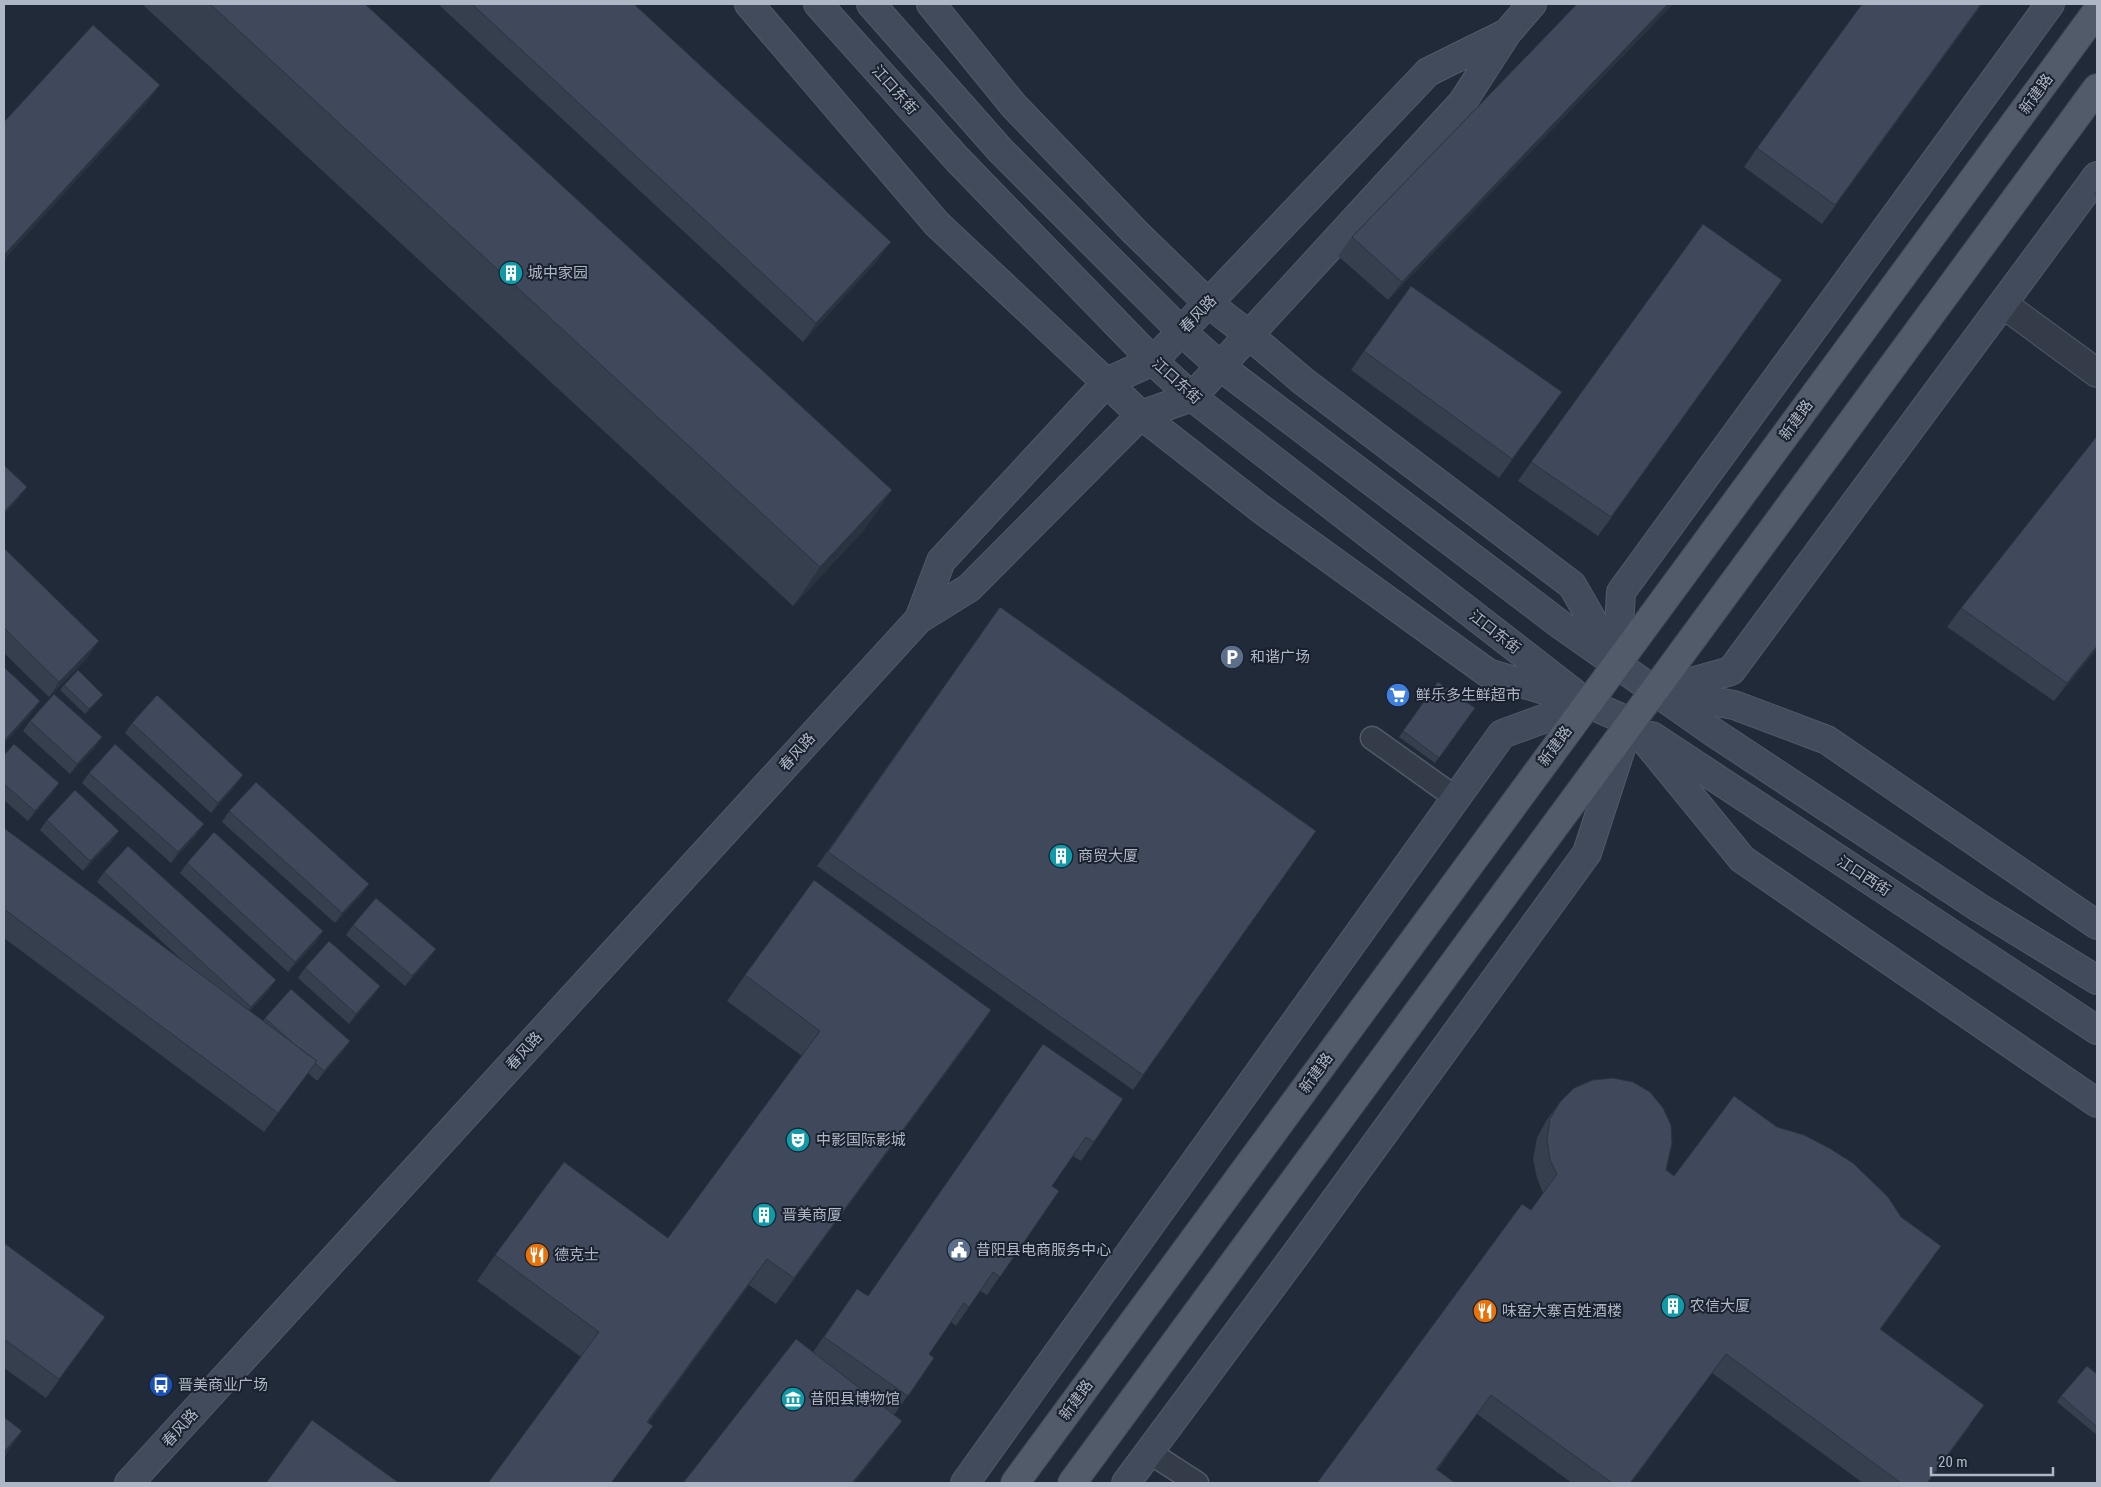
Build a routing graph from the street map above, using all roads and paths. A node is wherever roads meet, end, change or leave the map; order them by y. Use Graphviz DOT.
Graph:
graph roads {
  1 [pos="749,4"];
  2 [pos="818,4"];
  3 [pos="871,4"];
  4 [pos="931,4"];
  5 [pos="1532,4"];
  6 [pos="2050,4"];
  7 [pos="2097,11"];
  8 [pos="1507,32"];
  9 [pos="2097,88"];
  10 [pos="2097,176"];
  11 [pos="1208,303"];
  12 [pos="2003,304"];
  13 [pos="1181,331"];
  14 [pos="1250,335"];
  15 [pos="1153,361"];
  16 [pos="1221,366"];
  17 [pos="2097,373"];
  18 [pos="1107,382"];
  19 [pos="1192,397"];
  20 [pos="1142,414"];
  21 [pos="919,619"];
  22 [pos="1617,664"];
  23 [pos="1655,692"];
  24 [pos="1587,703"];
  25 [pos="1630,722"];
  26 [pos="1372,738"];
  27 [pos="1456,798"];
  28 [pos="2097,925"];
  29 [pos="2097,980"];
  30 [pos="2097,1030"];
  31 [pos="2097,1103"];
  32 [pos="1149,1452"];
  33 [pos="129,1483"];
  34 [pos="965,1483"];
  35 [pos="1015,1483"];
  36 [pos="1072,1483"];
  37 [pos="1126,1483"];
  38 [pos="1197,1483"];
  1 -- 18 [label="main road"];
  2 -- 15 [label="main road, 江口东街"];
  3 -- 13 [label="main road"];
  4 -- 11 [label="main road"];
  5 -- 8 [label="main road, 春风路"];
  6 -- 22 [label="main road"];
  7 -- 22 [label="main road, 新建路"];
  8 -- 11 [label="main road, 春风路"];
  8 -- 14 [label="main road, 春风路"];
  9 -- 23 [label="main road"];
  10 -- 12 [label="main road"];
  11 -- 13 [label="main road, 春风路"];
  11 -- 14 [label="main road"];
  12 -- 17 [label="street"];
  12 -- 23 [label="main road"];
  13 -- 15 [label="main road, 春风路"];
  13 -- 16 [label="main road"];
  14 -- 16 [label="main road, 春风路"];
  14 -- 22 [label="main road"];
  15 -- 18 [label="main road, 春风路"];
  15 -- 19 [label="main road, 江口东街"];
  16 -- 19 [label="main road, 春风路"];
  16 -- 22 [label="main road"];
  18 -- 20 [label="main road"];
  18 -- 21 [label="main road, 春风路"];
  19 -- 20 [label="main road, 春风路"];
  19 -- 24 [label="main road, 江口东街"];
  20 -- 21 [label="main road, 春风路"];
  20 -- 24 [label="main road"];
  21 -- 33 [label="main road, 春风路"];
  22 -- 23 [label="main road"];
  22 -- 24 [label="main road, 新建路"];
  23 -- 25 [label="main road"];
  23 -- 28 [label="main road"];
  23 -- 29 [label="main road"];
  24 -- 25 [label="main road, 江口西街"];
  24 -- 27 [label="main road"];
  24 -- 35 [label="main road, 新建路"];
  25 -- 30 [label="main road, 江口西街"];
  25 -- 31 [label="main road"];
  25 -- 32 [label="main road"];
  25 -- 36 [label="main road"];
  26 -- 27 [label="lane"];
  27 -- 34 [label="main road"];
  32 -- 37 [label="main road"];
  32 -- 38 [label="lane"];
}
